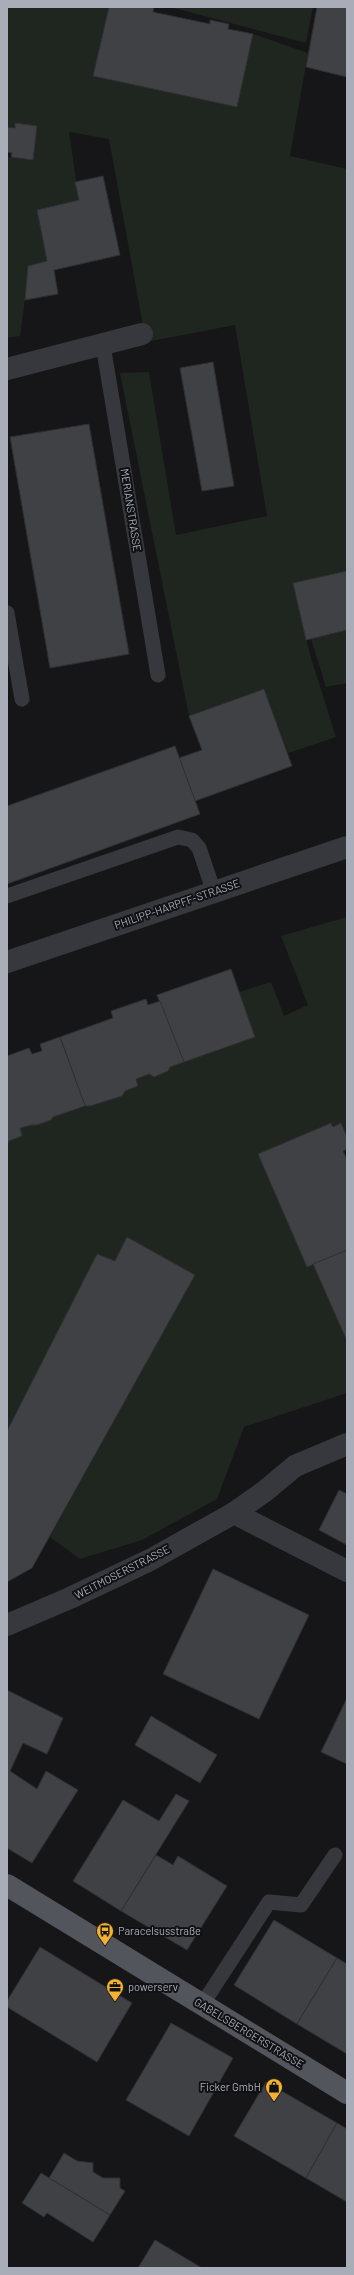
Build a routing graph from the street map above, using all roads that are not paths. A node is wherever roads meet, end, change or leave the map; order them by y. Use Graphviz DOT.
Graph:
graph roads {
  1 [pos="142,334"];
  2 [pos="103,345"];
  3 [pos="7,369"];
  4 [pos="7,613"];
  5 [pos="158,675"];
  6 [pos="22,700"];
  7 [pos="347,847"];
  8 [pos="214,892"];
  9 [pos="7,896"];
  10 [pos="7,962"];
  11 [pos="347,1444"];
  12 [pos="234,1513"];
  13 [pos="347,1571"];
  14 [pos="7,1625"];
  15 [pos="335,1855"];
  16 [pos="7,1885"];
  17 [pos="202,2005"];
  18 [pos="347,2093"];
  1 -- 2 [label="street"];
  2 -- 3 [label="street"];
  2 -- 5 [label="lane, MERIANSTRASSE"];
  4 -- 6 [label="lane"];
  7 -- 8 [label="street, PHILIPP-HARPFF-STRASSE"];
  8 -- 9 [label="lane"];
  8 -- 10 [label="street, PHILIPP-HARPFF-STRASSE"];
  11 -- 12 [label="street, WEITMOSERSTRASSE"];
  12 -- 13 [label="street"];
  12 -- 14 [label="street, WEITMOSERSTRASSE"];
  15 -- 17 [label="lane"];
  16 -- 17 [label="main road, GABELSBERGERSTRASSE"];
  17 -- 18 [label="main road, GABELSBERGERSTRASSE"];
}
